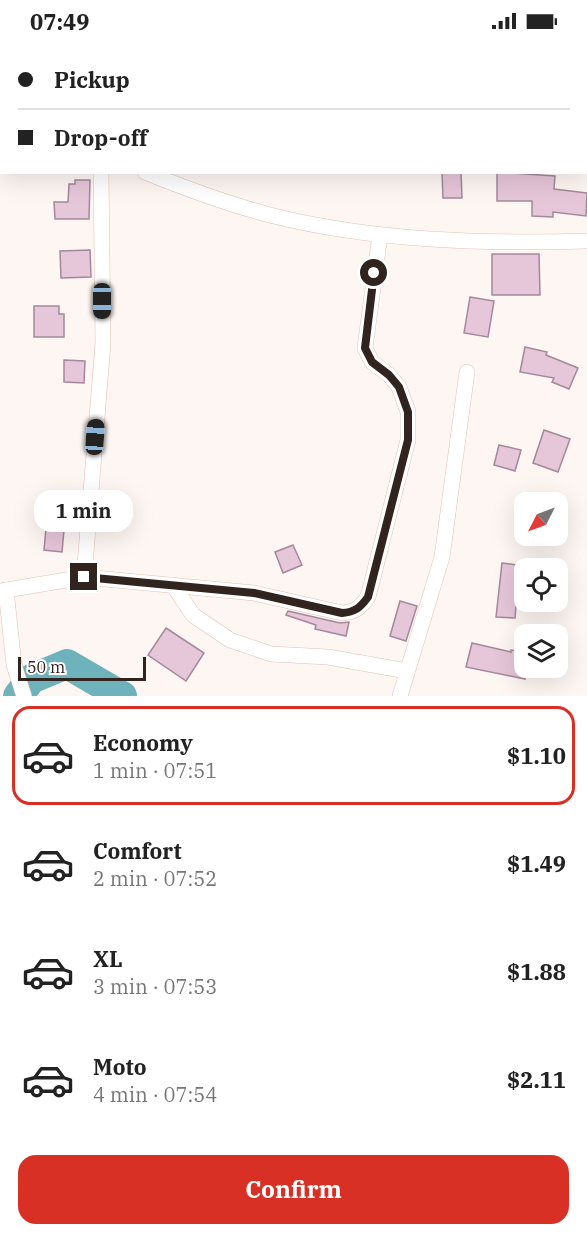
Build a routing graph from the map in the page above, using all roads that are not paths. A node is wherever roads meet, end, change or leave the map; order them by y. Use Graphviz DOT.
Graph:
graph roads {
  1 [pos="101,174"];
  2 [pos="150,174"];
  3 [pos="380,235"];
  4 [pos="587,241"];
  5 [pos="467,372"];
  6 [pos="84,577"];
  7 [pos="173,585"];
  8 [pos="3,591"];
  9 [pos="407,671"];
  10 [pos="24,696"];
  11 [pos="400,696"];
  1 -- 6 [label="street"];
  2 -- 3 [label="street"];
  3 -- 4 [label="street"];
  3 -- 7 [label="street"];
  5 -- 9 [label="street"];
  6 -- 7 [label="street"];
  6 -- 8 [label="street"];
  7 -- 9 [label="street"];
  8 -- 10 [label="street"];
  9 -- 11 [label="street"];
}
